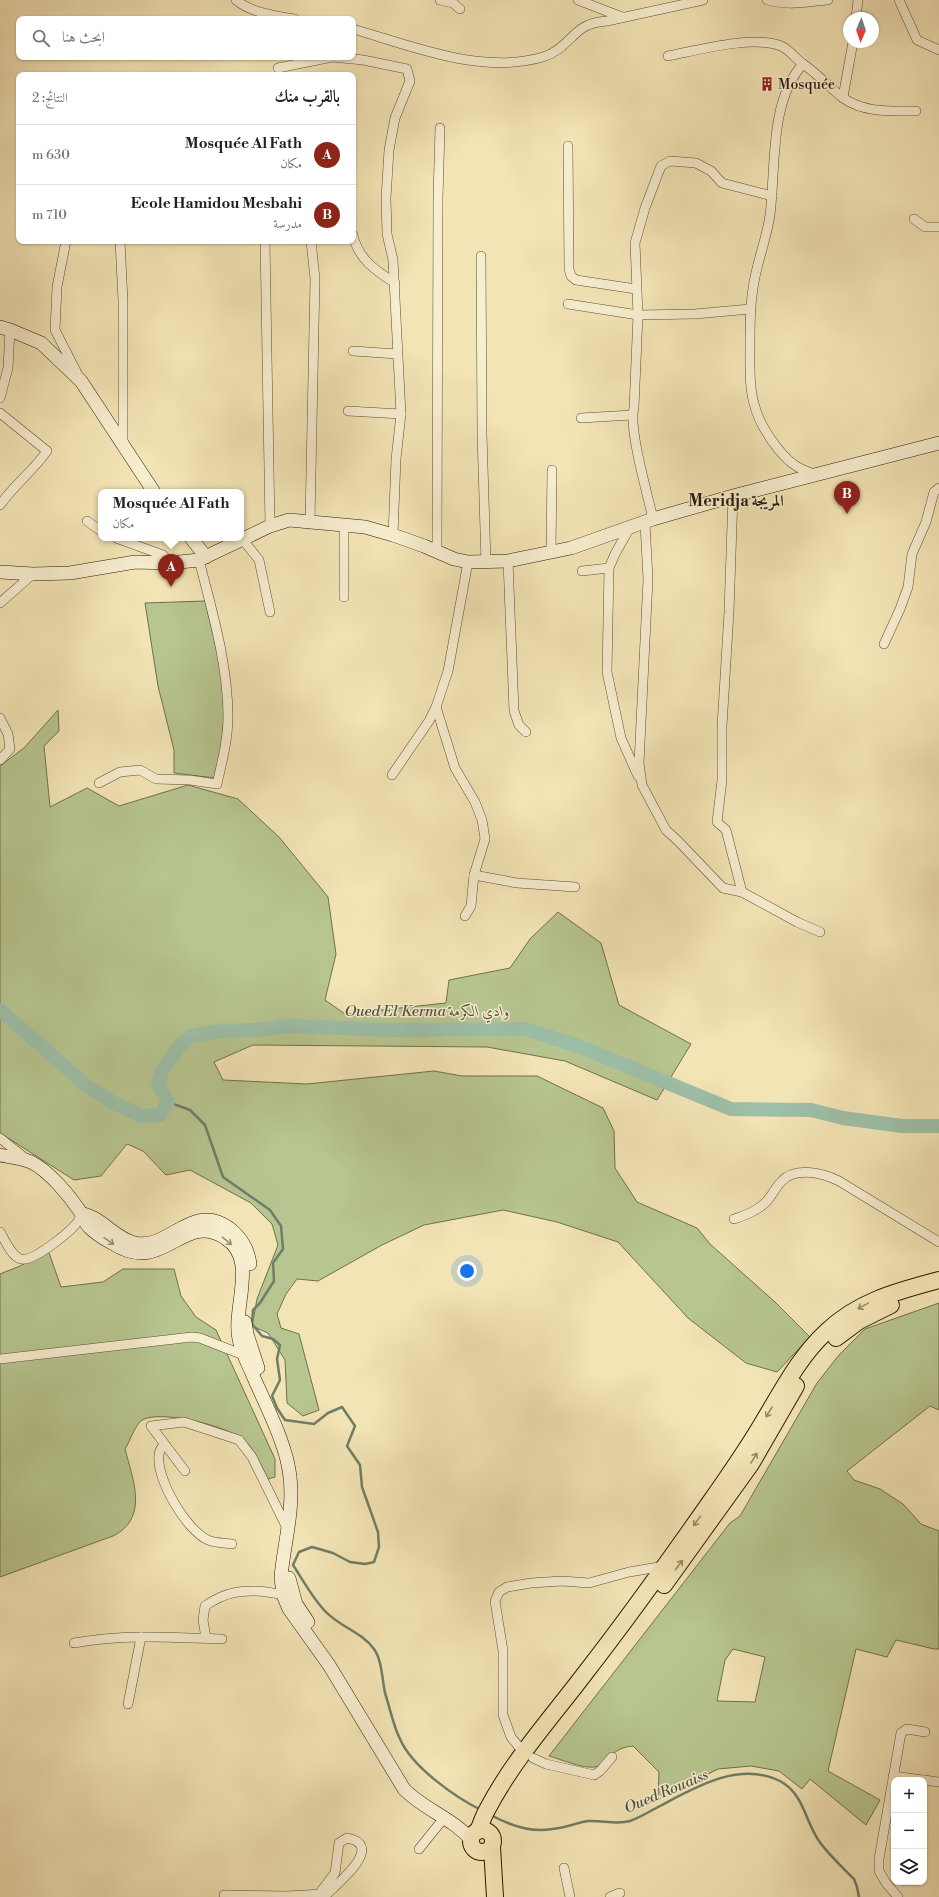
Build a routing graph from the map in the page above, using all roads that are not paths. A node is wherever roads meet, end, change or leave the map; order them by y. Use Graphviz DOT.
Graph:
graph roads {
  1 [pos="236,0"];
  2 [pos="440,0"];
  3 [pos="578,0"];
  4 [pos="703,0"];
  5 [pos="767,0"];
  6 [pos="828,0"];
  7 [pos="858,0"];
  8 [pos="899,0"];
  9 [pos="460,9"];
  10 [pos="857,12"];
  11 [pos="278,16"];
  12 [pos="622,17"];
  13 [pos="356,30"];
  14 [pos="852,48"];
  15 [pos="939,50"];
  16 [pos="668,56"];
  17 [pos="356,59"];
  18 [pos="317,60"];
  19 [pos="802,64"];
  20 [pos="278,68"];
  21 [pos="843,97"];
  22 [pos="916,111"];
  23 [pos="440,128"];
  24 [pos="568,146"];
  25 [pos="772,196"];
  26 [pos="914,219"];
  27 [pos="939,227"];
  28 [pos="65,244"];
  29 [pos="120,244"];
  30 [pos="264,244"];
  31 [pos="311,244"];
  32 [pos="356,244"];
  33 [pos="481,256"];
  34 [pos="395,283"];
  35 [pos="636,289"];
  36 [pos="568,304"];
  37 [pos="750,310"];
  38 [pos="638,316"];
  39 [pos="5,329"];
  40 [pos="353,351"];
  41 [pos="397,354"];
  42 [pos="81,381"];
  43 [pos="0,398"];
  44 [pos="348,411"];
  45 [pos="0,413"];
  46 [pos="401,414"];
  47 [pos="632,415"];
  48 [pos="580,418"];
  49 [pos="939,443"];
  50 [pos="123,448"];
  51 [pos="552,470"];
  52 [pos="816,475"];
  53 [pos="939,488"];
  54 [pos="152,489"];
  55 [pos="733,496"];
  56 [pos="0,505"];
  57 [pos="87,521"];
  58 [pos="310,521"];
  59 [pos="649,521"];
  60 [pos="344,525"];
  61 [pos="270,526"];
  62 [pos="98,529"];
  63 [pos="629,529"];
  64 [pos="393,535"];
  65 [pos="244,539"];
  66 [pos="124,541"];
  67 [pos="193,541"];
  68 [pos="241,541"];
  69 [pos="244,541"];
  70 [pos="437,551"];
  71 [pos="551,552"];
  72 [pos="202,559"];
  73 [pos="508,561"];
  74 [pos="468,562"];
  75 [pos="170,563"];
  76 [pos="486,563"];
  77 [pos="609,568"];
  78 [pos="582,570"];
  79 [pos="0,572"];
  80 [pos="33,574"];
  81 [pos="344,597"];
  82 [pos="0,603"];
  83 [pos="270,612"];
  84 [pos="884,644"];
  85 [pos="436,707"];
  86 [pos="0,718"];
  87 [pos="526,732"];
  88 [pos="0,760"];
  89 [pos="392,775"];
  90 [pos="99,783"];
  91 [pos="642,785"];
  92 [pos="474,875"];
  93 [pos="575,887"];
  94 [pos="742,892"];
  95 [pos="465,916"];
  96 [pos="820,932"];
  97 [pos="0,1138"];
  98 [pos="0,1155"];
  99 [pos="30,1162"];
  100 [pos="82,1214"];
  101 [pos="734,1219"];
  102 [pos="0,1232"];
  103 [pos="939,1242"];
  104 [pos="939,1280"];
  105 [pos="939,1291"];
  106 [pos="249,1357"];
  107 [pos="0,1359"];
  108 [pos="164,1444"];
  109 [pos="185,1471"];
  110 [pos="288,1532"];
  111 [pos="232,1544"];
  112 [pos="665,1566"];
  113 [pos="288,1595"];
  114 [pos="141,1637"];
  115 [pos="206,1638"];
  116 [pos="222,1639"];
  117 [pos="74,1643"];
  118 [pos="128,1704"];
  119 [pos="925,1732"];
  120 [pos="528,1756"];
  121 [pos="612,1757"];
  122 [pos="893,1776"];
  123 [pos="901,1777"];
  124 [pos="927,1780"];
  125 [pos="939,1782"];
  126 [pos="444,1818"];
  127 [pos="484,1829"];
  128 [pos="419,1849"];
  129 [pos="564,1868"];
  130 [pos="620,1893"];
  131 [pos="224,1895"];
  132 [pos="325,1895"];
  133 [pos="486,1897"];
  134 [pos="495,1897"];
  135 [pos="570,1897"];
  136 [pos="610,1897"];
  137 [pos="898,1897"];
  1 -- 11 [label="street"];
  2 -- 9 [label="street"];
  3 -- 12 [label="street"];
  4 -- 12 [label="street"];
  5 -- 6 [label="street"];
  7 -- 10 [label="street"];
  8 -- 15 [label="street"];
  12 -- 13 [label="street"];
  14 -- 21 [label="street"];
  16 -- 19 [label="street"];
  17 -- 34 [label="street"];
  18 -- 20 [label="street"];
  19 -- 21 [label="street"];
  19 -- 25 [label="street"];
  21 -- 22 [label="street"];
  23 -- 70 [label="street"];
  24 -- 35 [label="street"];
  25 -- 35 [label="street"];
  25 -- 37 [label="street"];
  26 -- 27 [label="street"];
  28 -- 42 [label="street"];
  29 -- 50 [label="street"];
  30 -- 61 [label="street"];
  31 -- 58 [label="street"];
  32 -- 34 [label="street"];
  33 -- 76 [label="street"];
  34 -- 41 [label="street"];
  35 -- 38 [label="street"];
  36 -- 38 [label="street"];
  37 -- 38 [label="street"];
  37 -- 52 [label="street"];
  38 -- 47 [label="street"];
  39 -- 42 [label="street"];
  39 -- 43 [label="street"];
  40 -- 41 [label="street"];
  41 -- 46 [label="street"];
  42 -- 50 [label="street"];
  44 -- 46 [label="street"];
  45 -- 56 [label="street"];
  46 -- 64 [label="street"];
  47 -- 48 [label="street"];
  47 -- 59 [label="street"];
  49 -- 52 [label="street"];
  50 -- 54 [label="street"];
  51 -- 71 [label="street"];
  52 -- 55 [label="street"];
  53 -- 84 [label="street"];
  55 -- 59 [label="street"];
  55 -- 94 [label="street"];
  57 -- 62 [label="street"];
  58 -- 60 [label="street"];
  58 -- 61 [label="street"];
  59 -- 63 [label="street"];
  59 -- 91 [label="street"];
  60 -- 64 [label="street"];
  60 -- 81 [label="street"];
  61 -- 65 [label="street"];
  63 -- 71 [label="street"];
  63 -- 77 [label="street"];
  64 -- 70 [label="street"];
  66 -- 75 [label="street"];
  67 -- 72 [label="street"];
  68 -- 72 [label="street"];
  69 -- 83 [label="street"];
  70 -- 74 [label="street"];
  71 -- 73 [label="street"];
  72 -- 75 [label="street"];
  72 -- 90 [label="street"];
  73 -- 76 [label="street"];
  73 -- 87 [label="street"];
  74 -- 76 [label="street"];
  74 -- 85 [label="street"];
  75 -- 80 [label="street"];
  77 -- 78 [label="street"];
  77 -- 91 [label="street"];
  79 -- 80 [label="street"];
  80 -- 82 [label="street"];
  85 -- 89 [label="street"];
  85 -- 92 [label="street"];
  86 -- 88 [label="street"];
  91 -- 94 [label="street"];
  92 -- 93 [label="street"];
  92 -- 95 [label="street"];
  94 -- 96 [label="street"];
  97 -- 99 [label="street"];
  98 -- 99 [label="street"];
  99 -- 100 [label="street"];
  100 -- 102 [label="street"];
  100 -- 106 [label="street"];
  101 -- 103 [label="street"];
  104 -- 112 [label="highway, one-way"];
  120 -- 105 [label="highway, one-way"];
  106 -- 107 [label="street"];
  106 -- 110 [label="street"];
  106 -- 113 [label="street"];
  108 -- 109 [label="street"];
  108 -- 110 [label="street"];
  108 -- 111 [label="street"];
  110 -- 113 [label="street"];
  112 -- 120 [label="highway"];
  112 -- 120 [label="street"];
  113 -- 115 [label="street"];
  113 -- 126 [label="street"];
  113 -- 127 [label="street"];
  114 -- 115 [label="street"];
  114 -- 117 [label="street"];
  114 -- 118 [label="street"];
  115 -- 116 [label="street"];
  119 -- 122 [label="street"];
  120 -- 121 [label="street"];
  120 -- 127 [label="highway"];
  122 -- 123 [label="street"];
  122 -- 137 [label="street"];
  124 -- 125 [label="street"];
  126 -- 127 [label="street"];
  126 -- 128 [label="street"];
  127 -- 133 [label="highway"];
  127 -- 134 [label="highway"];
  129 -- 135 [label="street"];
  130 -- 136 [label="street"];
  131 -- 132 [label="street"];
  132 -- 132 [label="street"];
}
